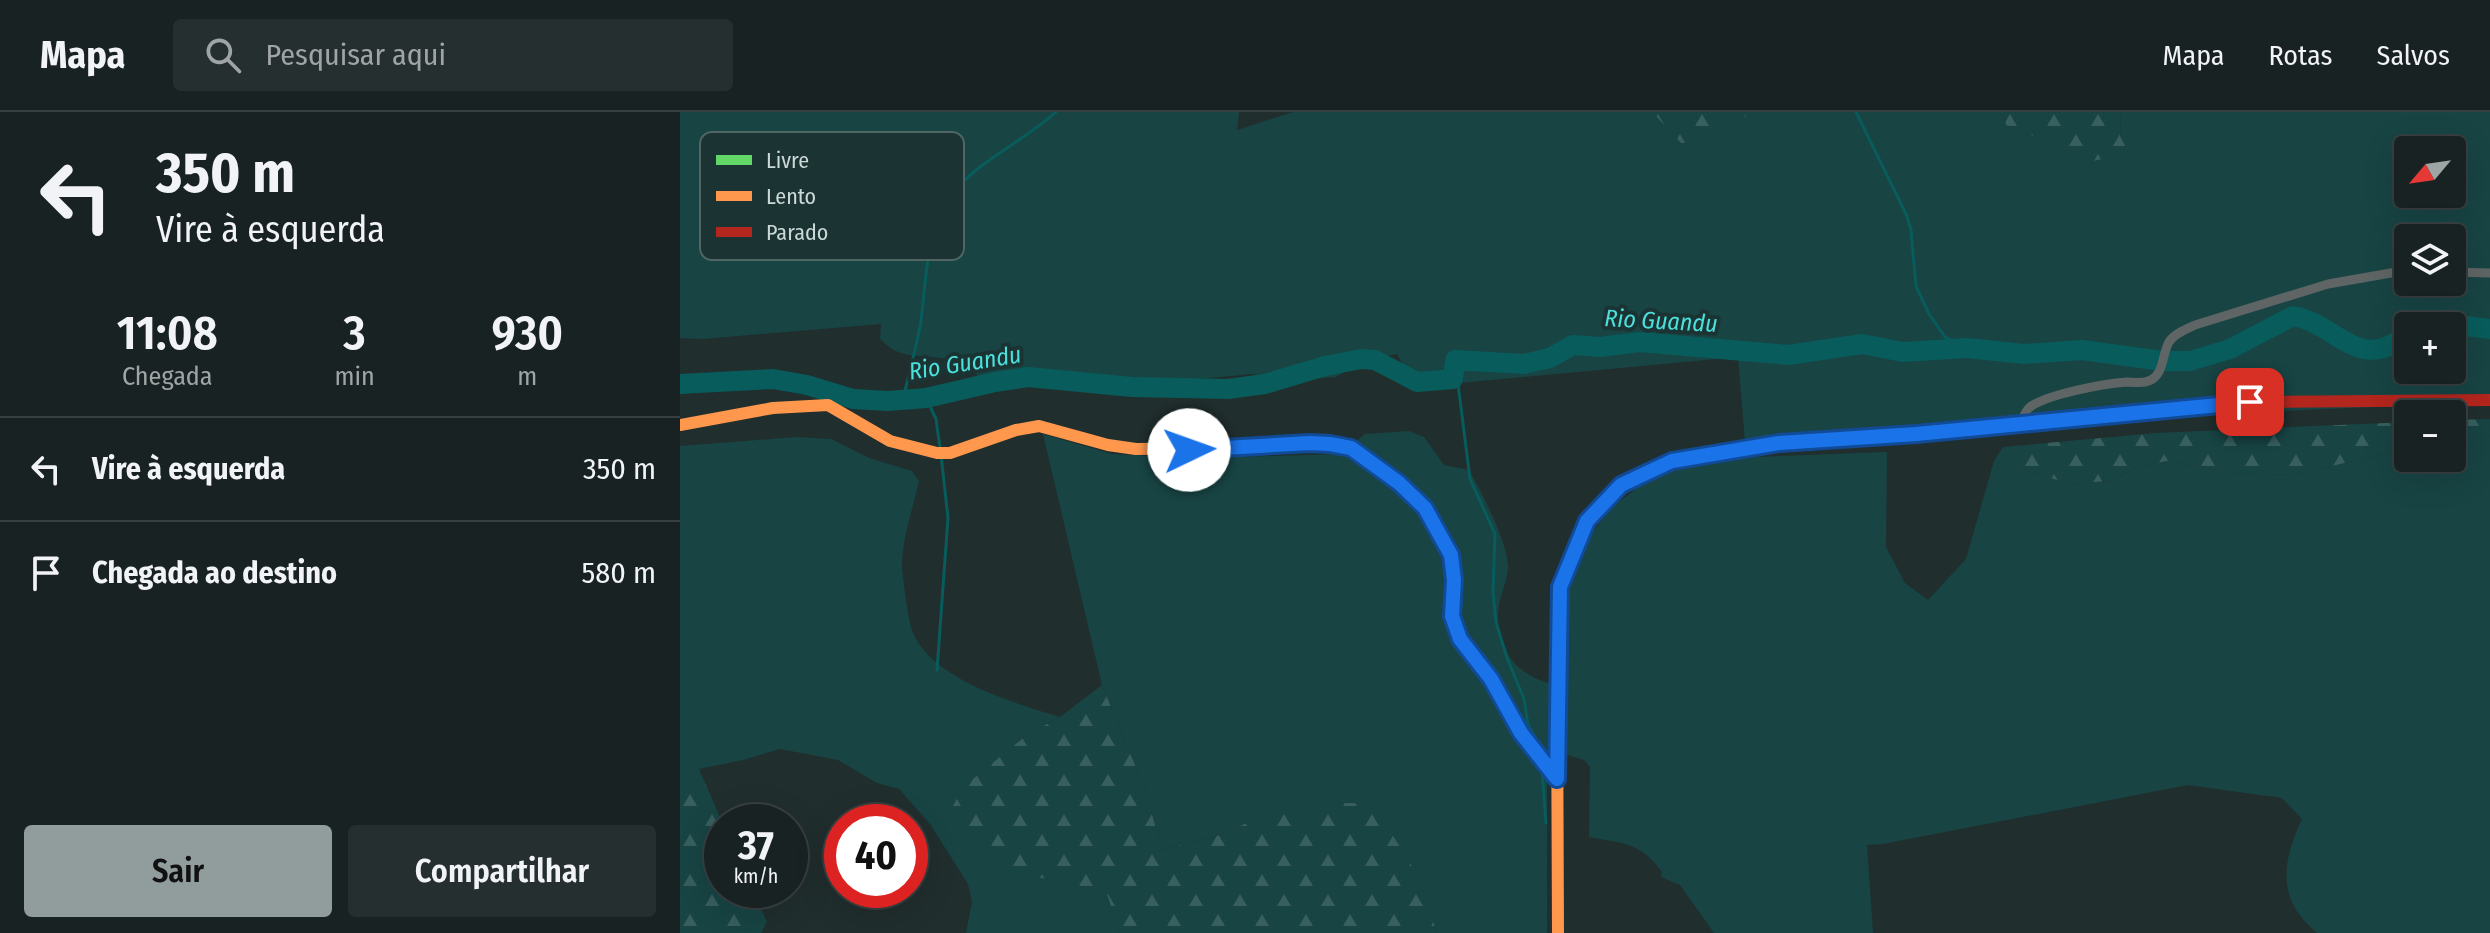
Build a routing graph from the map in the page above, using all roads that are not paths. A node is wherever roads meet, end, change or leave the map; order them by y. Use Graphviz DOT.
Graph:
graph roads {
  1 [pos="2394,272"];
  2 [pos="2466,272"];
  3 [pos="2490,273"];
  4 [pos="2490,400"];
  5 [pos="2021,423"];
  6 [pos="680,425"];
  7 [pos="1557,779"];
  8 [pos="1558,933"];
  1 -- 5 [label="street"];
  2 -- 3 [label="street"];
  4 -- 5 [label="main road"];
  5 -- 7 [label="main road"];
  6 -- 7 [label="main road"];
  7 -- 8 [label="main road"];
}
